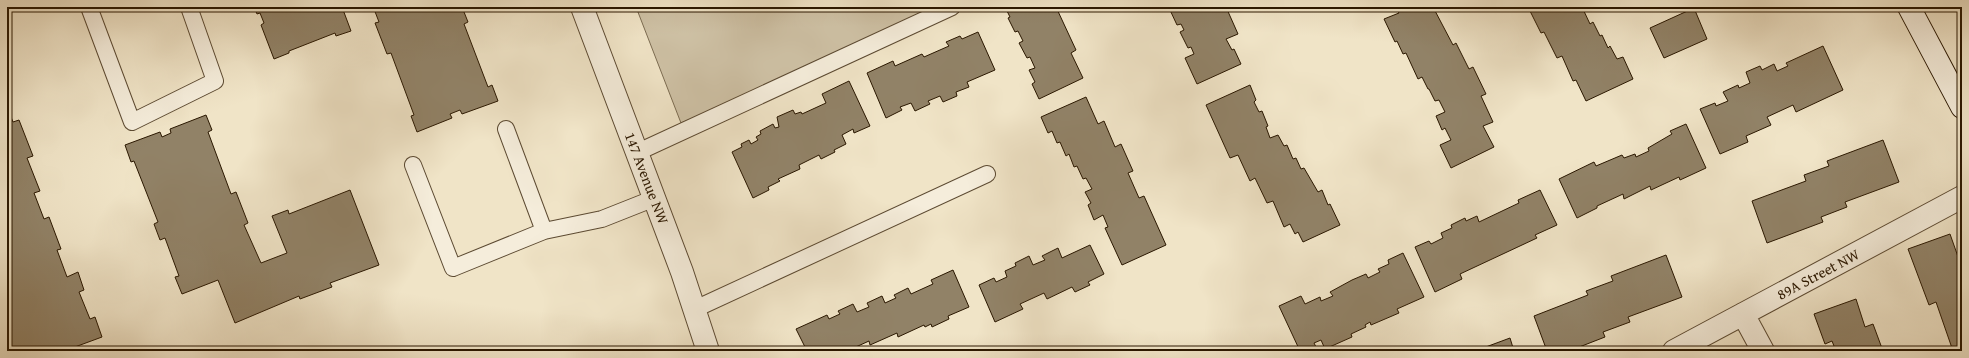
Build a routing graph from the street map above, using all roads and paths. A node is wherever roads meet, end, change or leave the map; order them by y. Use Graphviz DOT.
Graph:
graph roads {
  1 [pos="89,7"];
  2 [pos="189,7"];
  3 [pos="582,7"];
  4 [pos="952,7"];
  5 [pos="1909,7"];
  6 [pos="1962,106"];
  7 [pos="506,129"];
  8 [pos="638,152"];
  9 [pos="413,166"];
  10 [pos="987,174"];
  11 [pos="1962,197"];
  12 [pos="655,198"];
  13 [pos="544,231"];
  14 [pos="695,309"];
  15 [pos="1743,314"];
  16 [pos="708,351"];
  17 [pos="1674,351"];
  18 [pos="1763,351"];
  1 -- 2 [label="lane"];
  3 -- 8 [label="street, 147 Avenue NW"];
  4 -- 8 [label="lane"];
  5 -- 6 [label="street"];
  7 -- 13 [label="lane"];
  8 -- 12 [label="street, 147 Avenue NW"];
  9 -- 13 [label="lane"];
  10 -- 14 [label="lane"];
  11 -- 15 [label="street, 89A Street NW"];
  12 -- 13 [label="lane"];
  12 -- 14 [label="street, 147 Avenue NW"];
  14 -- 16 [label="street, 147 Avenue NW"];
  15 -- 17 [label="street, 89A Street NW"];
  15 -- 18 [label="street"];
}
